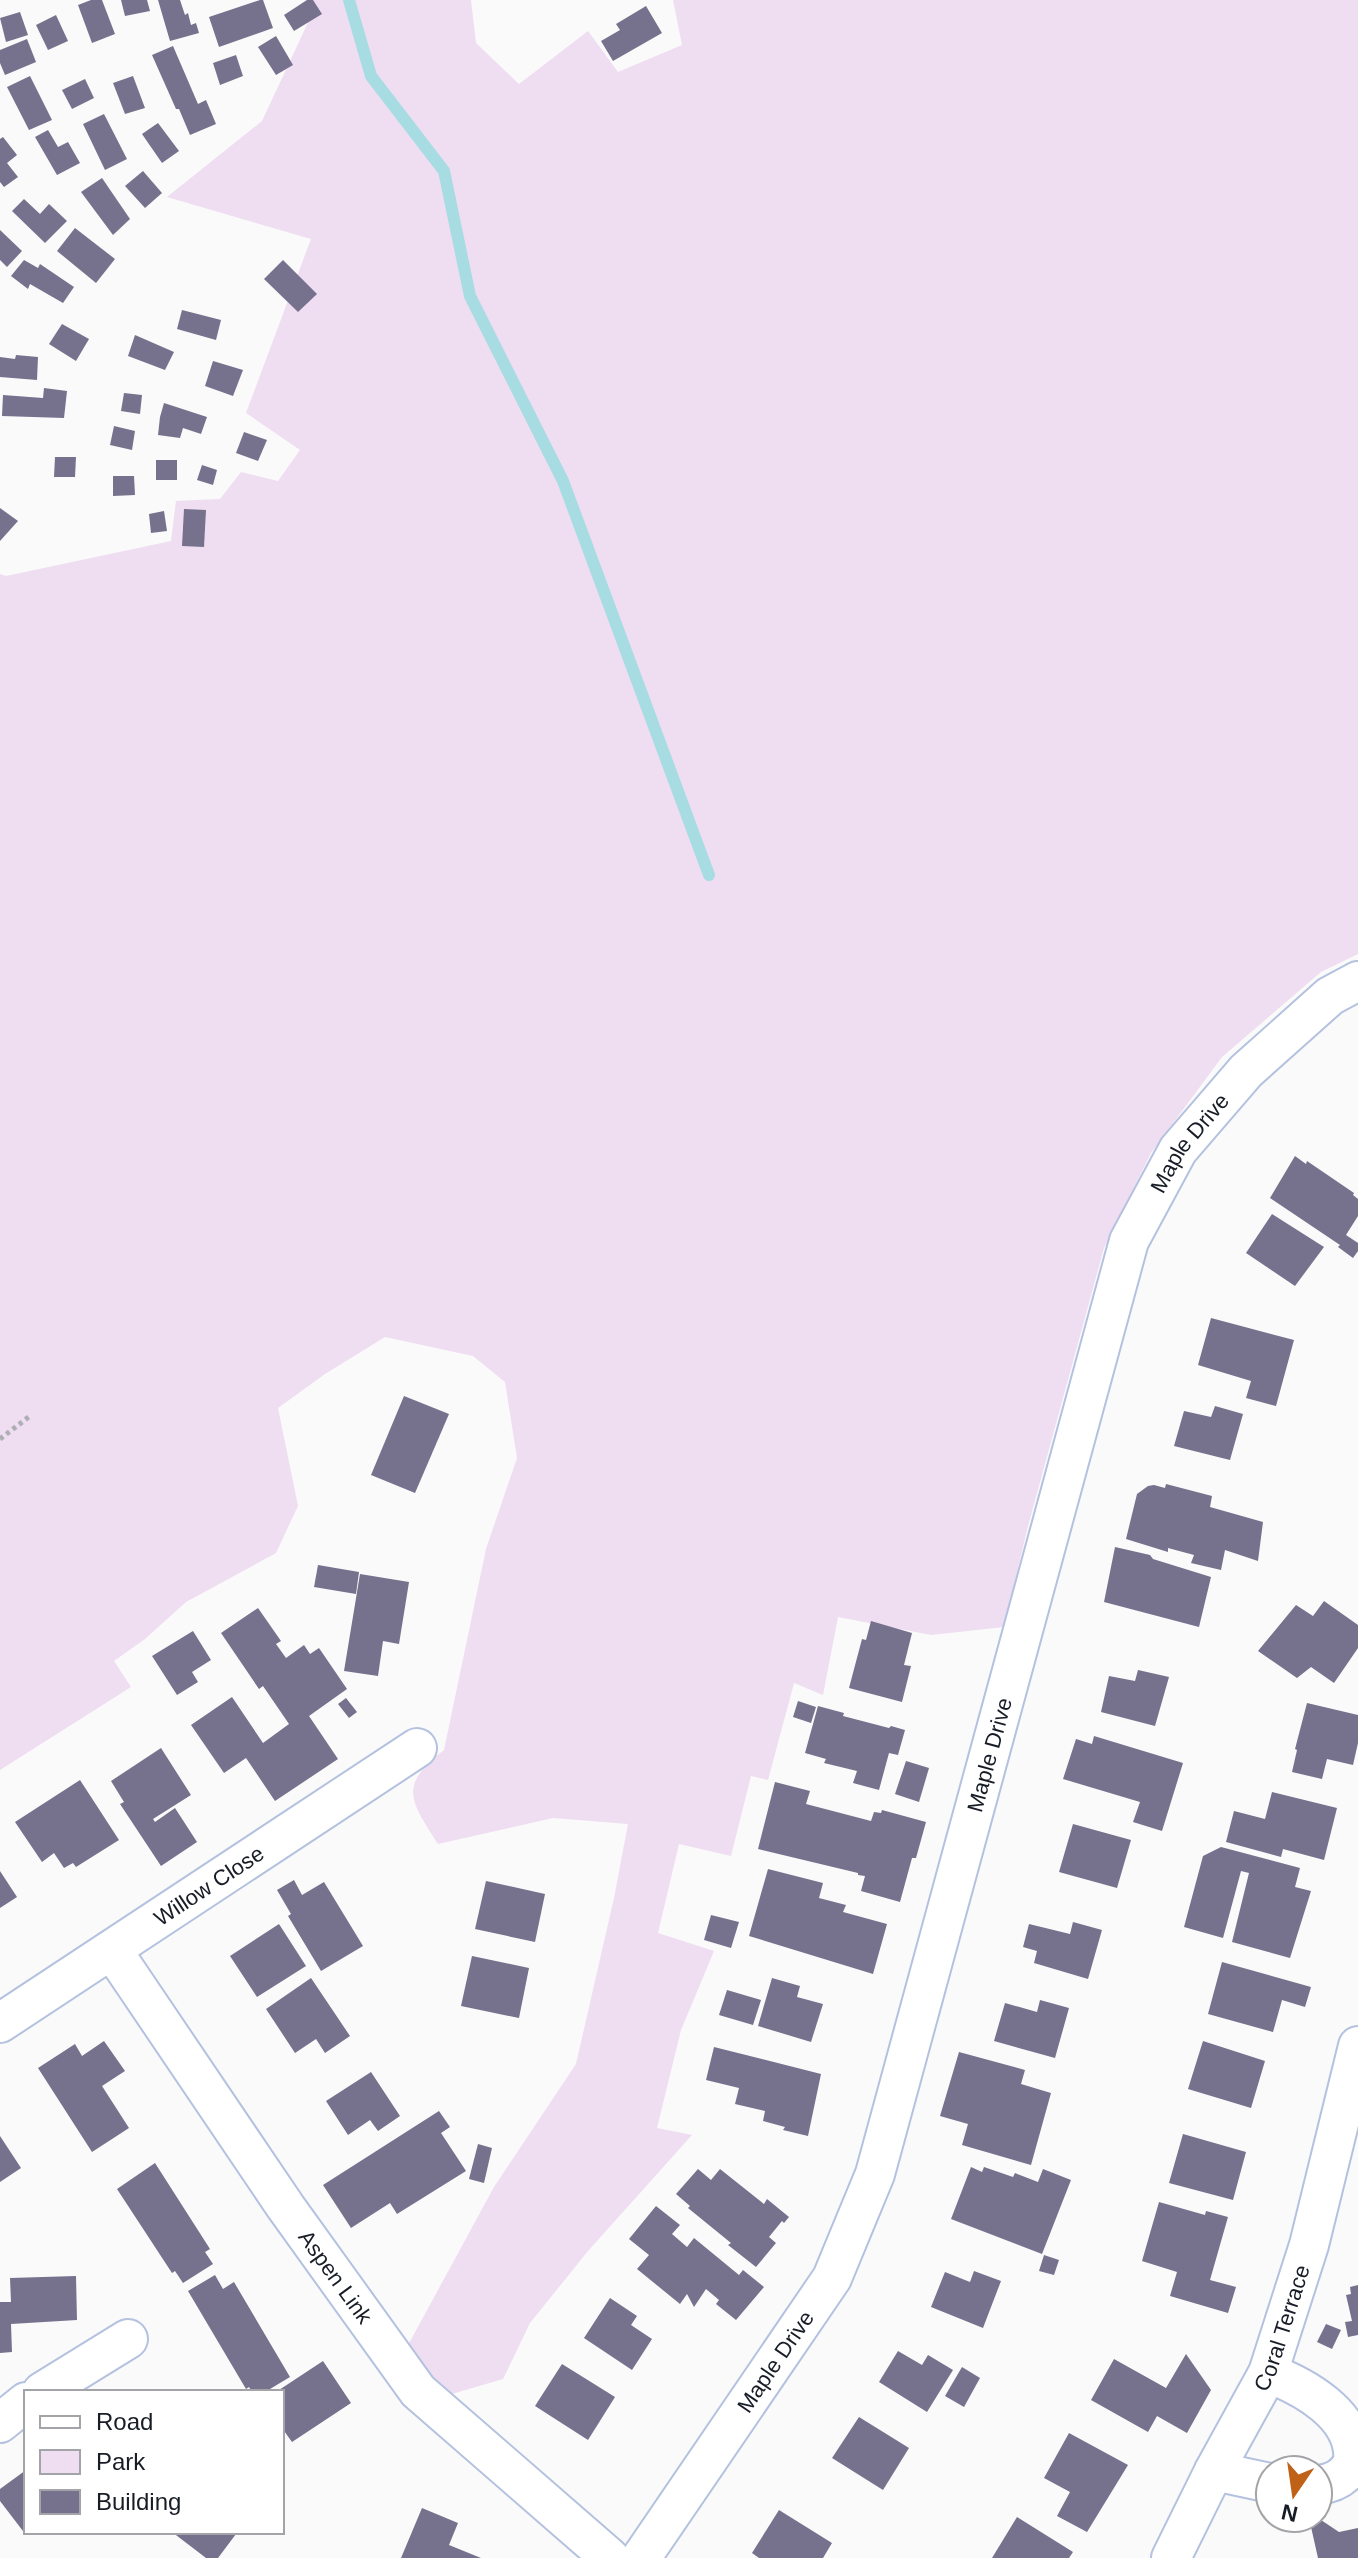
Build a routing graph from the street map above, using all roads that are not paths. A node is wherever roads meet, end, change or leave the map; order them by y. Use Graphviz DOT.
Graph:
graph roads {
  1 [pos="1358,981"];
  2 [pos="417,1748"];
  3 [pos="112,1950"];
  4 [pos="0,2023"];
  5 [pos="1355,2070"];
  6 [pos="128,2339"];
  7 [pos="1268,2373"];
  8 [pos="45,2390"];
  9 [pos="24,2404"];
  10 [pos="0,2423"];
  11 [pos="1214,2471"];
  12 [pos="1254,2480"];
  13 [pos="1334,2480"];
  14 [pos="610,2558"];
  15 [pos="641,2558"];
  16 [pos="1171,2558"];
  1 -- 15 [label="street, Maple Drive"];
  2 -- 3 [label="street, Willow Close"];
  3 -- 4 [label="street, Willow Close"];
  3 -- 14 [label="street, Aspen Link"];
  5 -- 7 [label="street, Coral Terrace"];
  6 -- 8 [label="street"];
  7 -- 11 [label="street, Coral Terrace"];
  7 -- 13 [label="street"];
  9 -- 10 [label="street"];
  11 -- 12 [label="street"];
  11 -- 16 [label="street, Coral Terrace"];
}
